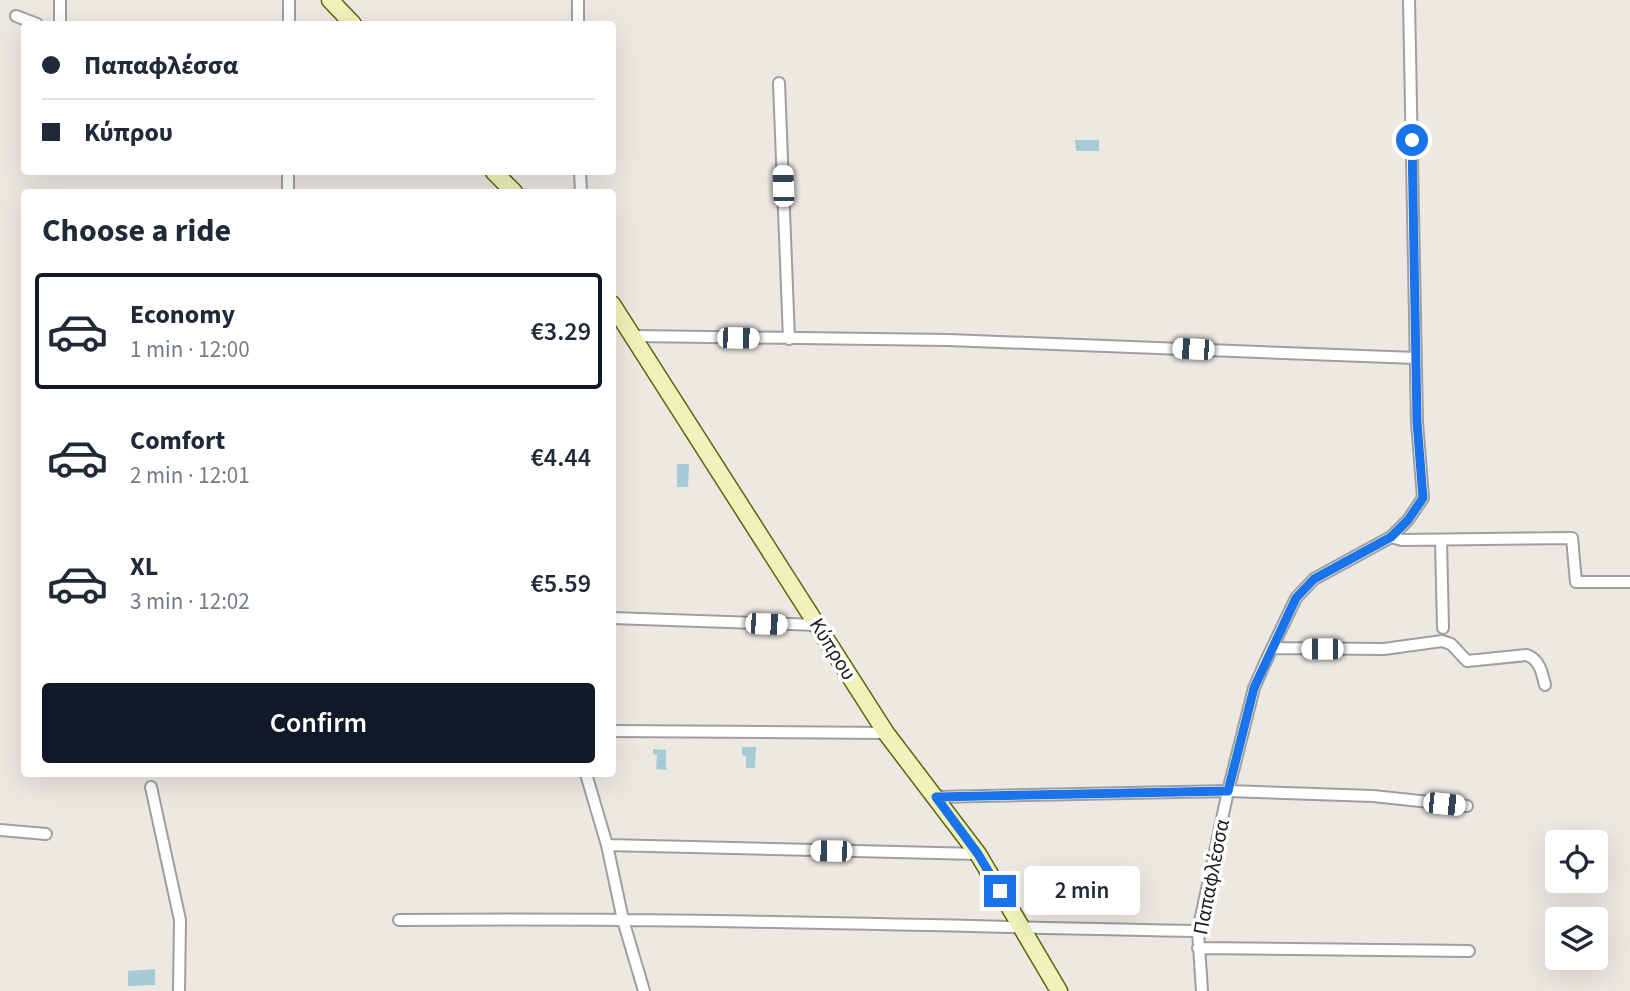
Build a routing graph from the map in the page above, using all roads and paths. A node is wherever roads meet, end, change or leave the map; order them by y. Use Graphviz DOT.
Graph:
graph roads {
  1 [pos="60,0"];
  2 [pos="289,0"];
  3 [pos="330,0"];
  4 [pos="578,0"];
  5 [pos="1409,0"];
  6 [pos="16,16"];
  7 [pos="29,21"];
  8 [pos="60,21"];
  9 [pos="289,21"];
  10 [pos="350,21"];
  11 [pos="578,21"];
  12 [pos="779,83"];
  13 [pos="497,175"];
  14 [pos="511,189"];
  15 [pos="616,311"];
  16 [pos="625,329"];
  17 [pos="789,339"];
  18 [pos="1416,358"];
  19 [pos="1391,537"];
  20 [pos="1441,540"];
  21 [pos="1630,582"];
  22 [pos="616,618"];
  23 [pos="818,625"];
  24 [pos="1443,628"];
  25 [pos="1272,648"];
  26 [pos="1545,685"];
  27 [pos="616,731"];
  28 [pos="886,733"];
  29 [pos="587,777"];
  30 [pos="152,787"];
  31 [pos="1228,791"];
  32 [pos="936,797"];
  33 [pos="1467,806"];
  34 [pos="0,831"];
  35 [pos="46,834"];
  36 [pos="607,845"];
  37 [pos="978,854"];
  38 [pos="399,920"];
  39 [pos="623,920"];
  40 [pos="1022,927"];
  41 [pos="1198,931"];
  42 [pos="1198,948"];
  43 [pos="1469,951"];
  44 [pos="179,991"];
  45 [pos="644,991"];
  46 [pos="1059,991"];
  47 [pos="1202,991"];
  1 -- 8 [label="street"];
  2 -- 9 [label="street"];
  3 -- 10 [label="street"];
  4 -- 11 [label="street"];
  5 -- 18 [label="street, Παπαφλέσσα"];
  6 -- 7 [label="street"];
  12 -- 17 [label="street"];
  13 -- 14 [label="street"];
  15 -- 16 [label="street, Κύπρου"];
  16 -- 17 [label="street"];
  16 -- 23 [label="street, Κύπρου"];
  17 -- 18 [label="street"];
  18 -- 19 [label="street, Παπαφλέσσα"];
  19 -- 20 [label="street"];
  19 -- 25 [label="street, Παπαφλέσσα"];
  20 -- 21 [label="street"];
  20 -- 24 [label="street"];
  22 -- 23 [label="street"];
  23 -- 28 [label="street, Κύπρου"];
  25 -- 26 [label="street"];
  25 -- 31 [label="street, Παπαφλέσσα"];
  27 -- 28 [label="street"];
  28 -- 32 [label="street, Κύπρου"];
  29 -- 36 [label="street"];
  30 -- 44 [label="street"];
  31 -- 32 [label="street"];
  31 -- 33 [label="street"];
  31 -- 41 [label="street, Παπαφλέσσα"];
  32 -- 37 [label="street, Κύπρου"];
  34 -- 35 [label="street"];
  36 -- 37 [label="street"];
  36 -- 39 [label="street"];
  37 -- 40 [label="street, Κύπρου"];
  38 -- 39 [label="street"];
  39 -- 40 [label="street"];
  39 -- 45 [label="street"];
  40 -- 41 [label="street"];
  40 -- 46 [label="street, Κύπρου"];
  41 -- 42 [label="street, Παπαφλέσσα"];
  42 -- 43 [label="street"];
  42 -- 47 [label="street, Παπαφλέσσα"];
}
